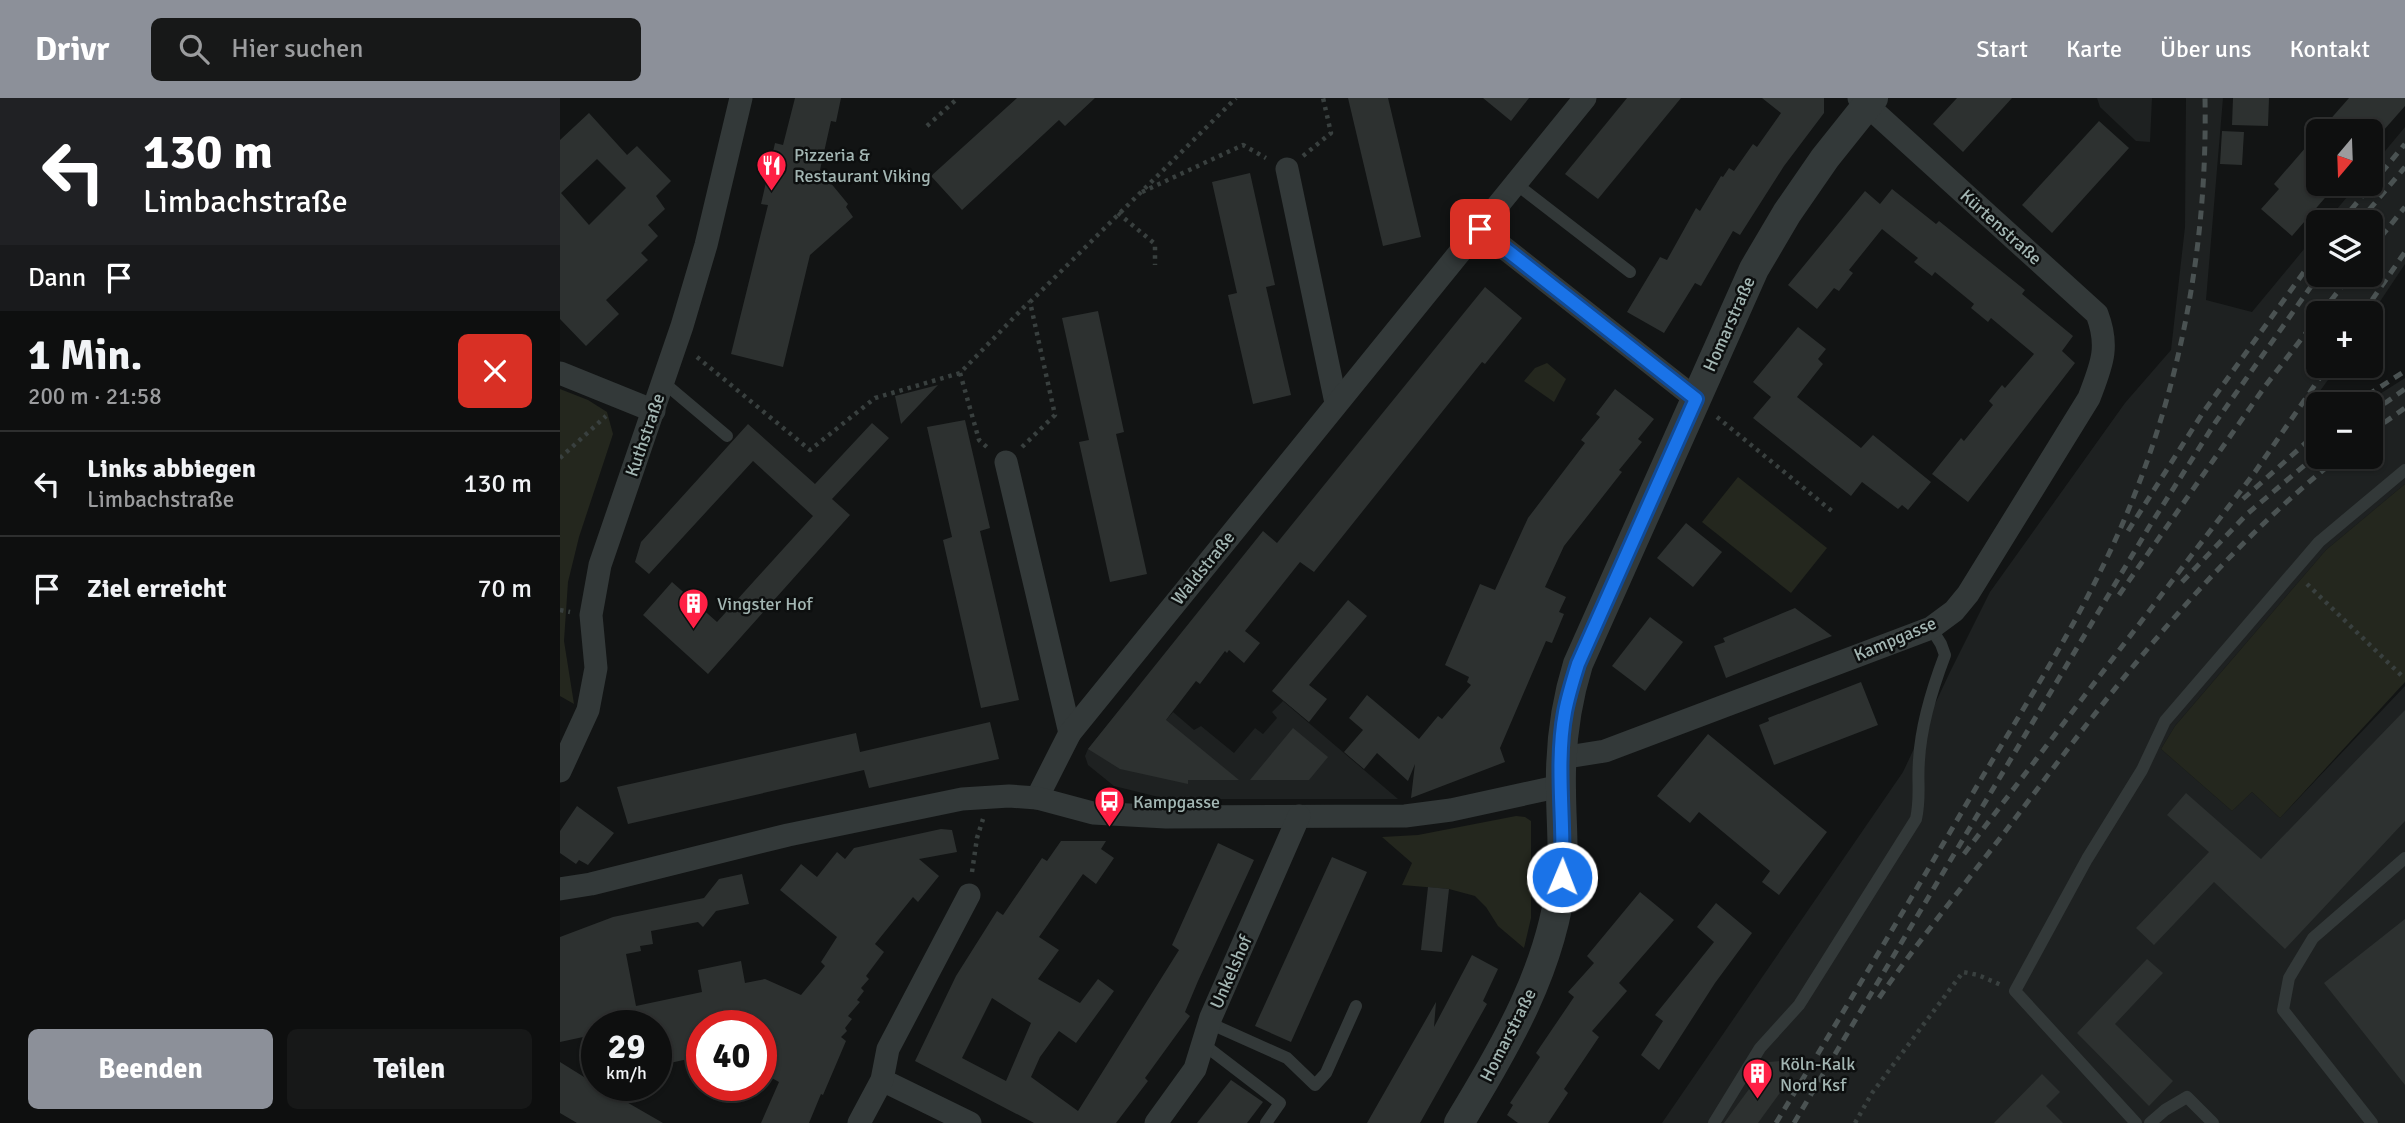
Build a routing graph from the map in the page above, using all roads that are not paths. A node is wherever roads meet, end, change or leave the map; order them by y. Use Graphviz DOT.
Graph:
graph roads {
  1 [pos="741,98"];
  2 [pos="1585,98"];
  3 [pos="1866,100"];
  4 [pos="1287,170"];
  5 [pos="1516,184"];
  6 [pos="1480,229"];
  7 [pos="1630,272"];
  8 [pos="2102,364"];
  9 [pos="560,373"];
  10 [pos="663,382"];
  11 [pos="1696,399"];
  12 [pos="1336,403"];
  13 [pos="654,411"];
  14 [pos="727,436"];
  15 [pos="1006,462"];
  16 [pos="2405,470"];
  17 [pos="1931,628"];
  18 [pos="1070,733"];
  19 [pos="560,771"];
  20 [pos="1561,772"];
  21 [pos="1037,798"];
  22 [pos="1299,816"];
  23 [pos="2405,858"];
  24 [pos="560,889"];
  25 [pos="969,895"];
  26 [pos="1356,1006"];
  27 [pos="1206,1034"];
  28 [pos="882,1080"];
  29 [pos="2127,1113"];
  30 [pos="859,1123"];
  31 [pos="970,1123"];
  32 [pos="1156,1123"];
  33 [pos="1266,1123"];
  34 [pos="1459,1123"];
  35 [pos="1714,1123"];
  36 [pos="2116,1123"];
  37 [pos="2136,1123"];
  38 [pos="2150,1123"];
  39 [pos="2213,1123"];
  40 [pos="2372,1123"];
  1 -- 10 [label="street, Kuthstraße"];
  2 -- 5 [label="street, Waldstraße"];
  3 -- 8 [label="street, Kürtenstraße"];
  3 -- 11 [label="street, Homarstraße"];
  4 -- 12 [label="street"];
  5 -- 6 [label="street, Waldstraße"];
  5 -- 7 [label="lane"];
  6 -- 11 [label="street"];
  6 -- 12 [label="street, Waldstraße"];
  8 -- 17 [label="street, Kampgasse"];
  9 -- 13 [label="street"];
  10 -- 13 [label="street, Kuthstraße"];
  10 -- 14 [label="lane"];
  11 -- 20 [label="street, Homarstraße"];
  12 -- 18 [label="street, Waldstraße"];
  13 -- 19 [label="street, Kuthstraße"];
  15 -- 18 [label="street"];
  16 -- 29 [label="lane"];
  17 -- 20 [label="street, Kampgasse"];
  17 -- 35 [label="lane"];
  18 -- 21 [label="street, Waldstraße"];
  20 -- 22 [label="street, Kampgasse"];
  20 -- 34 [label="street, Homarstraße"];
  21 -- 22 [label="street, Kampgasse"];
  21 -- 24 [label="street, Kampgasse"];
  22 -- 27 [label="street, Unkelshof"];
  23 -- 40 [label="lane"];
  25 -- 28 [label="street"];
  26 -- 27 [label="lane"];
  27 -- 32 [label="street, Unkelshof"];
  27 -- 33 [label="lane"];
  28 -- 30 [label="street"];
  28 -- 31 [label="street"];
  29 -- 36 [label="lane"];
  29 -- 37 [label="lane"];
  38 -- 39 [label="lane"];
}
